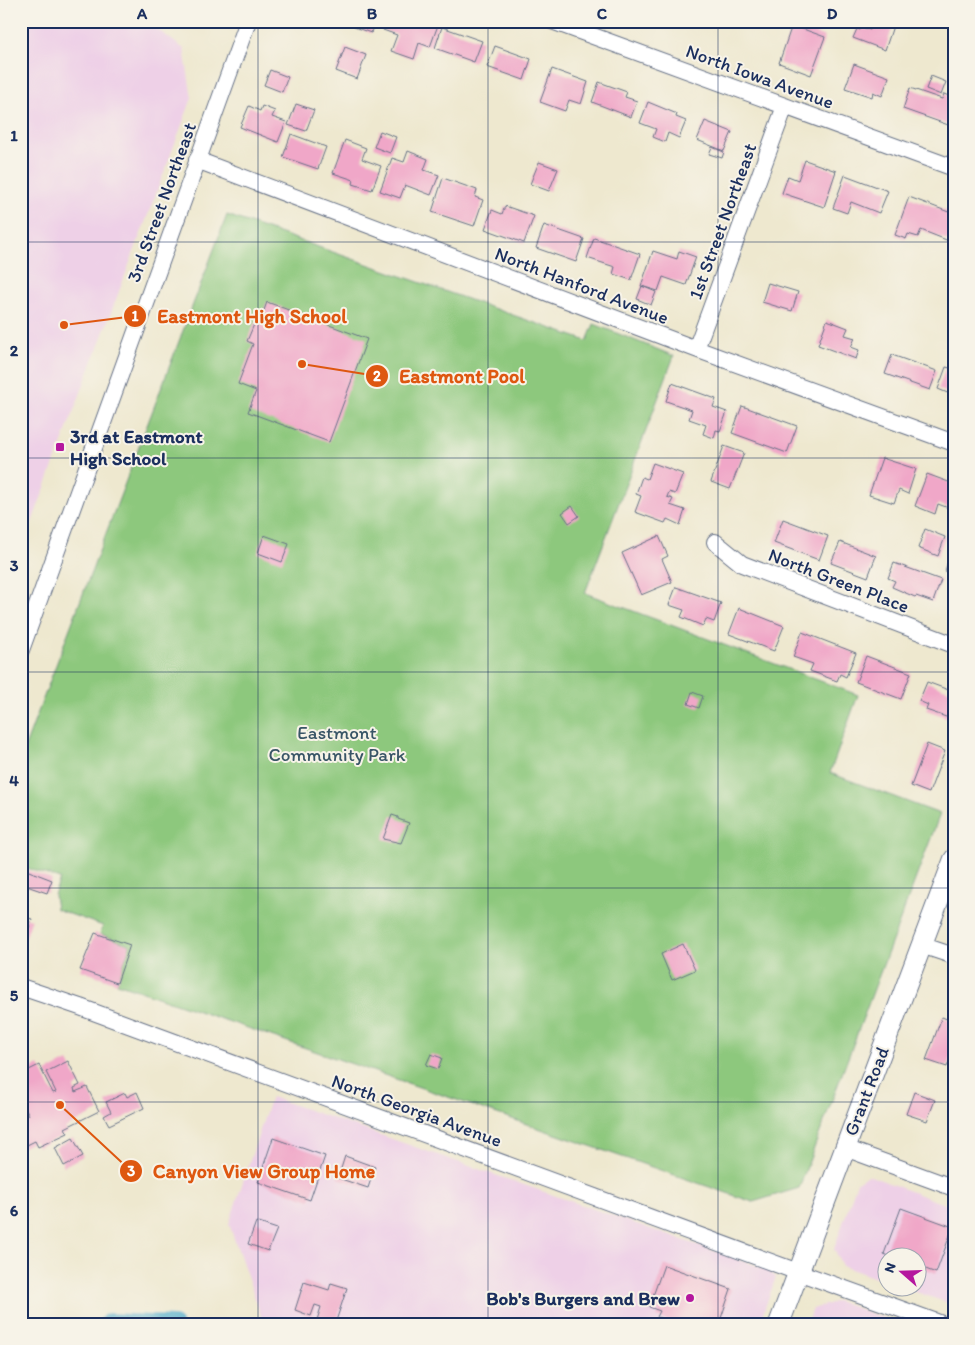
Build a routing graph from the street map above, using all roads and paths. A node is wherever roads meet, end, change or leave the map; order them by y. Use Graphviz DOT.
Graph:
graph roads {
  1 [pos="248,21"];
  2 [pos="552,21"];
  3 [pos="785,106"];
  4 [pos="197,160"];
  5 [pos="954,168"];
  6 [pos="696,349"];
  7 [pos="954,443"];
  8 [pos="715,542"];
  9 [pos="954,645"];
  10 [pos="21,650"];
  11 [pos="954,859"];
  12 [pos="921,945"];
  13 [pos="954,956"];
  14 [pos="21,987"];
  15 [pos="845,1148"];
  16 [pos="954,1188"];
  17 [pos="798,1272"];
  18 [pos="779,1324"];
  19 [pos="942,1324"];
  1 -- 4 [label="street, 3rd Street Northeast"];
  2 -- 3 [label="street, North Iowa Avenue"];
  3 -- 5 [label="street, North Iowa Avenue"];
  3 -- 6 [label="street, 1st Street Northeast"];
  4 -- 6 [label="street, North Hanford Avenue"];
  4 -- 10 [label="street, 3rd Street Northeast"];
  6 -- 7 [label="street, North Hanford Avenue"];
  8 -- 9 [label="street, North Green Place"];
  11 -- 12 [label="main road, Grant Road"];
  12 -- 13 [label="street"];
  12 -- 15 [label="main road, Grant Road"];
  14 -- 17 [label="street, North Georgia Avenue"];
  15 -- 16 [label="street"];
  15 -- 17 [label="main road, Grant Road"];
  17 -- 18 [label="main road, Grant Road"];
  17 -- 19 [label="street, North Georgia Avenue"];
}
